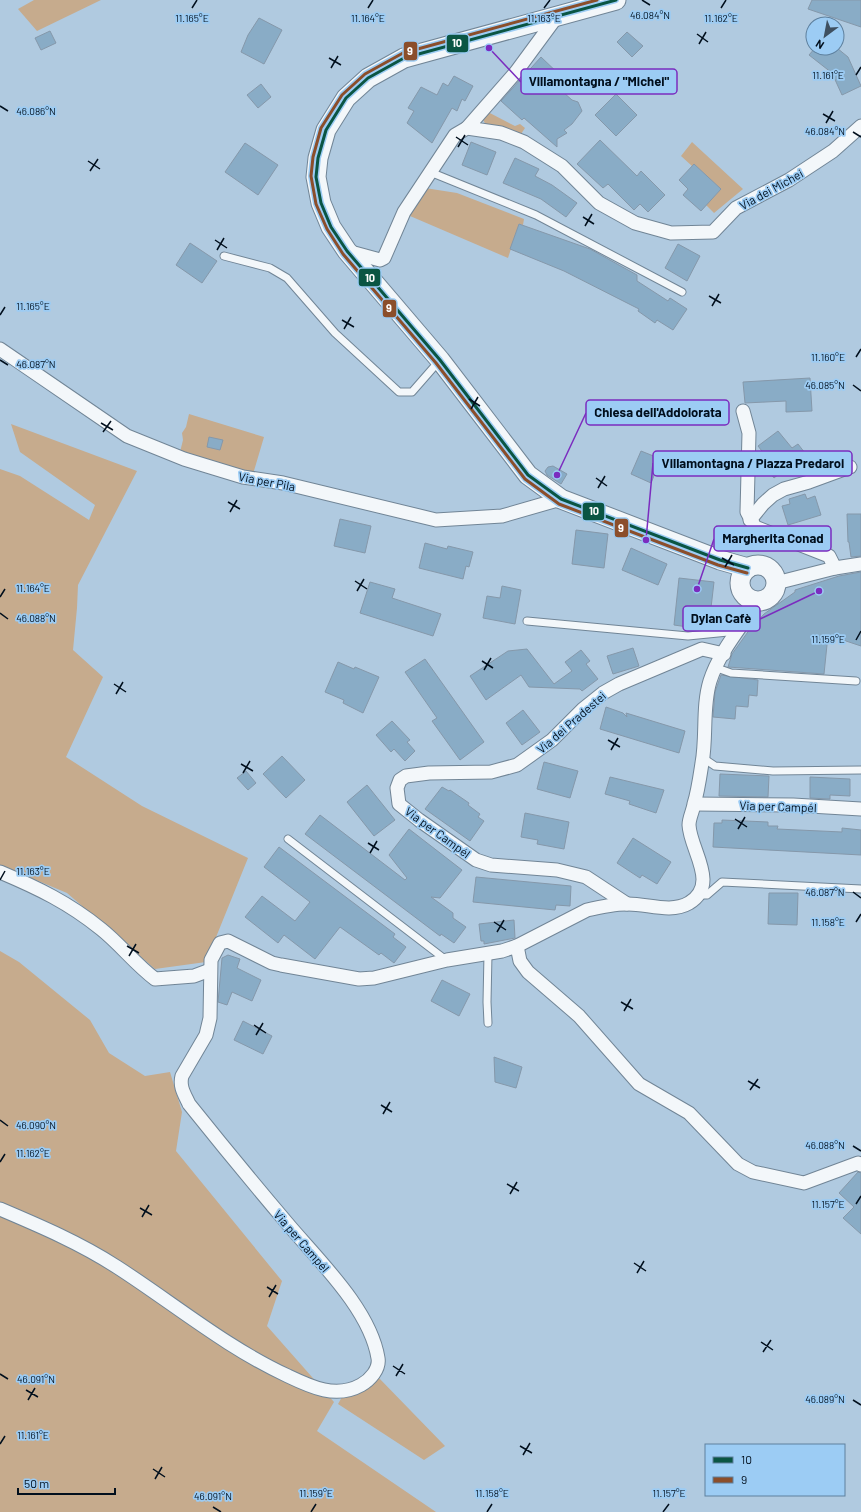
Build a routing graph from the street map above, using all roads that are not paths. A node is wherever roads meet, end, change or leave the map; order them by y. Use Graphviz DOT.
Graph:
graph roads {
  1 [pos="616,0"];
  2 [pos="558,15"];
  3 [pos="861,126"];
  4 [pos="467,128"];
  5 [pos="430,172"];
  6 [pos="347,251"];
  7 [pos="224,256"];
  8 [pos="682,292"];
  9 [pos="0,349"];
  10 [pos="440,360"];
  11 [pos="743,411"];
  12 [pos="850,467"];
  13 [pos="561,498"];
  14 [pos="750,520"];
  15 [pos="861,564"];
  16 [pos="748,568"];
  17 [pos="835,568"];
  18 [pos="776,583"];
  19 [pos="758,601"];
  20 [pos="527,621"];
  21 [pos="739,631"];
  22 [pos="724,654"];
  23 [pos="716,668"];
  24 [pos="856,681"];
  25 [pos="703,758"];
  26 [pos="861,770"];
  27 [pos="397,788"];
  28 [pos="695,804"];
  29 [pos="861,809"];
  30 [pos="288,839"];
  31 [pos="0,872"];
  32 [pos="861,889"];
  33 [pos="697,895"];
  34 [pos="627,904"];
  35 [pos="517,946"];
  36 [pos="488,954"];
  37 [pos="446,960"];
  38 [pos="210,970"];
  39 [pos="488,1023"];
  40 [pos="861,1166"];
  41 [pos="0,1209"];
  1 -- 2 [label="street"];
  2 -- 4 [label="street"];
  2 -- 6 [label="street"];
  3 -- 4 [label="street, Via dei Michei"];
  4 -- 5 [label="street"];
  5 -- 6 [label="street"];
  5 -- 8 [label="lane"];
  6 -- 10 [label="street"];
  7 -- 10 [label="lane"];
  9 -- 13 [label="street, Via per Pila"];
  10 -- 13 [label="street"];
  11 -- 14 [label="street"];
  12 -- 14 [label="street"];
  13 -- 16 [label="street"];
  14 -- 17 [label="street"];
  15 -- 17 [label="street"];
  16 -- 18 [label="street"];
  16 -- 19 [label="street"];
  17 -- 18 [label="street"];
  18 -- 19 [label="street"];
  19 -- 21 [label="street"];
  20 -- 21 [label="lane"];
  21 -- 22 [label="street"];
  22 -- 23 [label="street"];
  22 -- 27 [label="street, Via dei Pradestei"];
  23 -- 24 [label="lane"];
  23 -- 25 [label="street"];
  25 -- 26 [label="lane"];
  25 -- 28 [label="street"];
  27 -- 34 [label="street, Via per Campél"];
  28 -- 29 [label="street, Via per Campél"];
  28 -- 33 [label="street"];
  30 -- 37 [label="lane"];
  31 -- 38 [label="street"];
  32 -- 33 [label="lane, Via per Campél"];
  33 -- 34 [label="street, Via per Campél"];
  34 -- 35 [label="street, Via per Campél"];
  35 -- 36 [label="street, Via per Campél"];
  35 -- 40 [label="street"];
  36 -- 37 [label="street, Via per Campél"];
  36 -- 39 [label="lane"];
  37 -- 38 [label="street, Via per Campél"];
  38 -- 41 [label="street, Via per Campél"];
}
